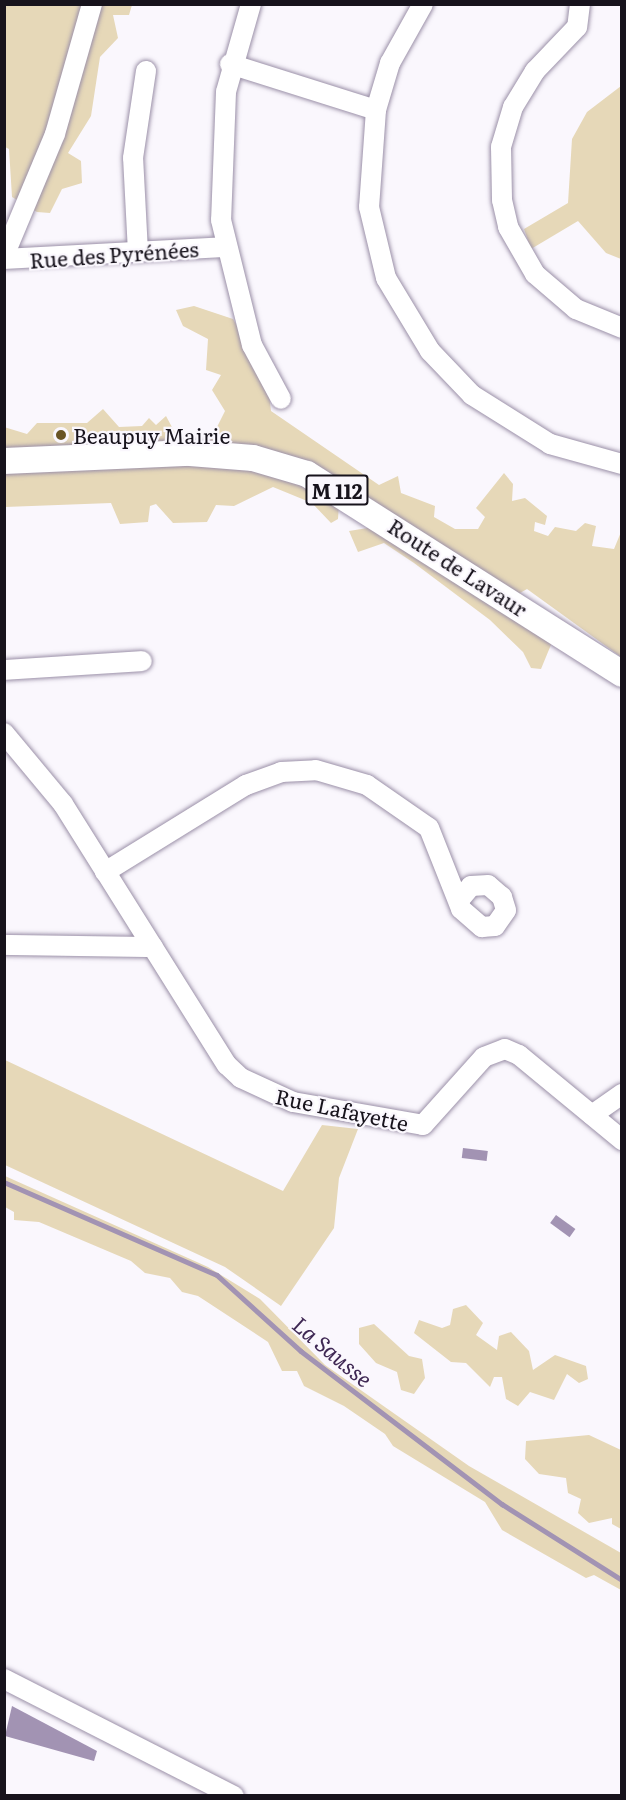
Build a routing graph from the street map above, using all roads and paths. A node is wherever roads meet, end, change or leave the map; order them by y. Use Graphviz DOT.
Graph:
graph roads {
  1 [pos="92,4"];
  2 [pos="251,4"];
  3 [pos="423,4"];
  4 [pos="580,4"];
  5 [pos="230,64"];
  6 [pos="146,71"];
  7 [pos="375,110"];
  8 [pos="224,247"];
  9 [pos="138,252"];
  10 [pos="4,258"];
  11 [pos="621,328"];
  12 [pos="281,399"];
  13 [pos="4,461"];
  14 [pos="621,464"];
  15 [pos="142,661"];
  16 [pos="4,670"];
  17 [pos="621,674"];
  18 [pos="4,733"];
  19 [pos="105,872"];
  20 [pos="460,899"];
  21 [pos="4,945"];
  22 [pos="153,947"];
  23 [pos="621,1094"];
  24 [pos="592,1115"];
  25 [pos="621,1140"];
  26 [pos="4,1679"];
  27 [pos="234,1796"];
  1 -- 10 [label="street"];
  2 -- 5 [label="street"];
  3 -- 7 [label="street"];
  4 -- 11 [label="street"];
  5 -- 7 [label="street"];
  5 -- 8 [label="street"];
  6 -- 9 [label="street"];
  7 -- 14 [label="street"];
  8 -- 9 [label="street, Rue des Pyrénées"];
  8 -- 12 [label="street"];
  9 -- 10 [label="street, Rue des Pyrénées"];
  13 -- 17 [label="main road, Route de Lavaur / M 112"];
  15 -- 16 [label="street"];
  18 -- 19 [label="street, Rue Lafayette"];
  19 -- 20 [label="street"];
  19 -- 22 [label="street, Rue Lafayette"];
  21 -- 22 [label="street"];
  22 -- 24 [label="street, Rue Lafayette"];
  23 -- 24 [label="street"];
  24 -- 25 [label="street, Rue Lafayette"];
  26 -- 27 [label="street"];
}
